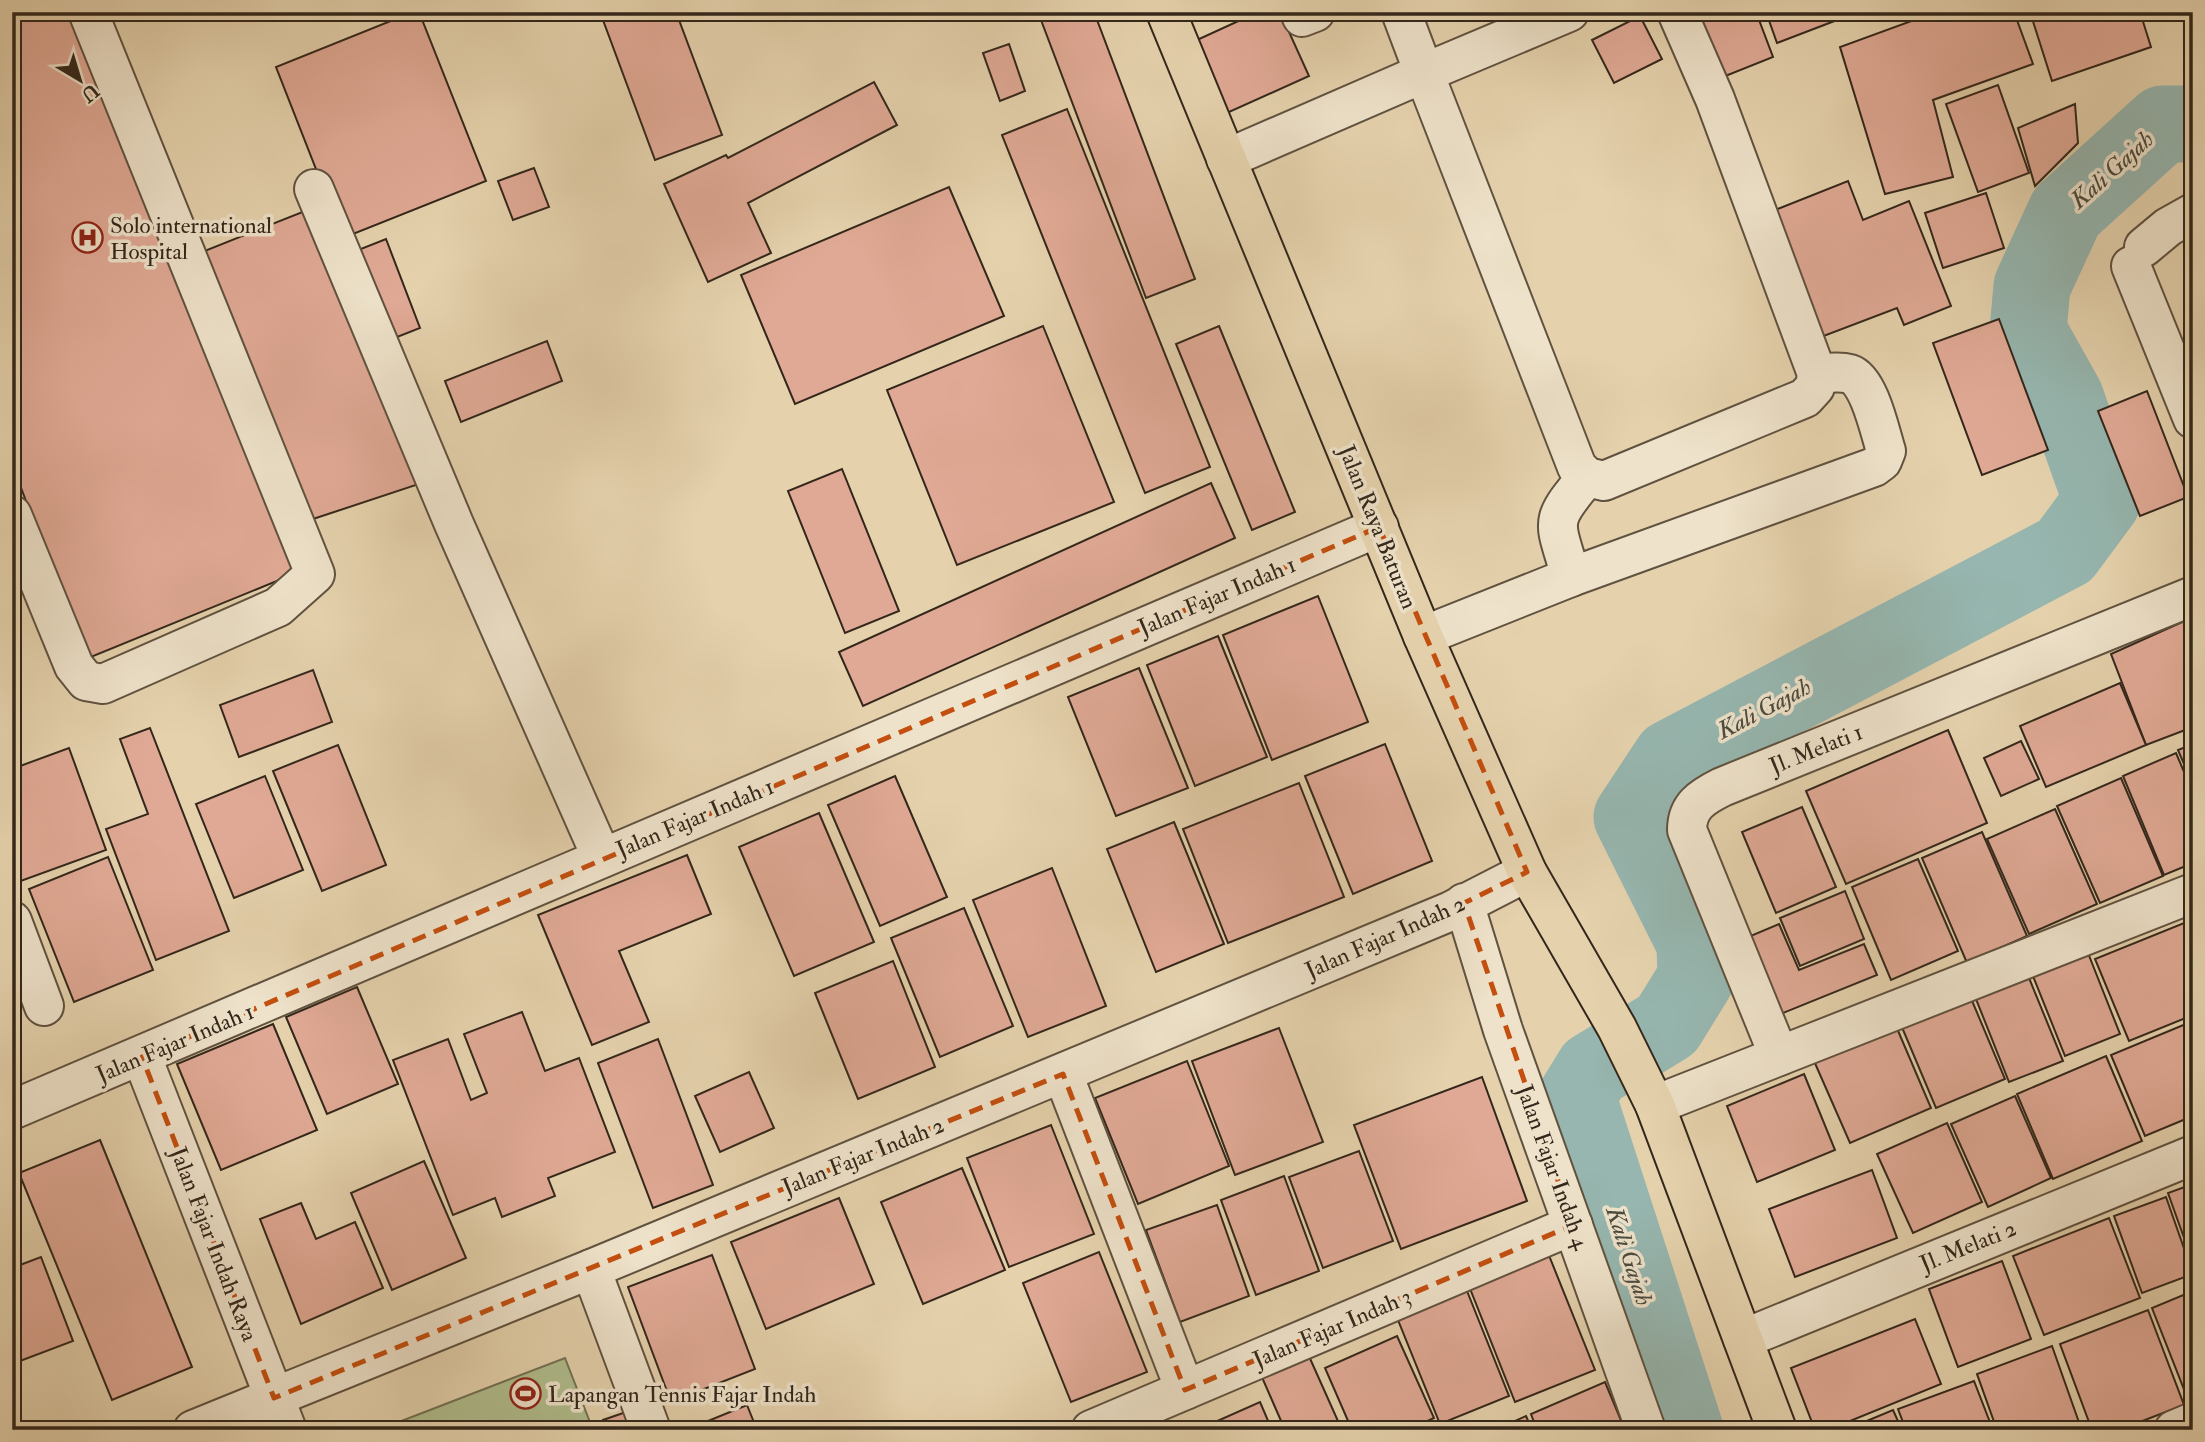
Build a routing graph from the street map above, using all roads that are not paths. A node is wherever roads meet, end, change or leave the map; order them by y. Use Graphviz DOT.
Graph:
graph roads {
  1 [pos="88,12"];
  2 [pos="1166,12"];
  3 [pos="1300,12"];
  4 [pos="1315,12"];
  5 [pos="1401,12"];
  6 [pos="1569,12"];
  7 [pos="1677,12"];
  8 [pos="1424,73"];
  9 [pos="1226,159"];
  10 [pos="314,189"];
  11 [pos="2193,213"];
  12 [pos="1817,374"];
  13 [pos="2193,419"];
  14 [pos="1587,477"];
  15 [pos="12,515"];
  16 [pos="1379,527"];
  17 [pos="1571,577"];
  18 [pos="2193,596"];
  19 [pos="1423,636"];
  20 [pos="602,858"];
  21 [pos="1527,872"];
  22 [pos="2193,893"];
  23 [pos="1464,904"];
  24 [pos="12,921"];
  25 [pos="44,1006"];
  26 [pos="1780,1056"];
  27 [pos="142,1057"];
  28 [pos="1063,1073"];
  29 [pos="1648,1092"];
  30 [pos="12,1110"];
  31 [pos="2193,1155"];
  32 [pos="1573,1226"];
  33 [pos="591,1269"];
  34 [pos="1743,1339"];
  35 [pos="1185,1390"];
  36 [pos="280,1414"];
  37 [pos="2193,1422"];
  38 [pos="193,1430"];
  39 [pos="651,1430"];
  40 [pos="1091,1430"];
  41 [pos="1646,1430"];
  42 [pos="1777,1430"];
  43 [pos="2174,1430"];
  1 -- 15 [label="street"];
  2 -- 9 [label="main road, Jalan Raya Baturan"];
  3 -- 4 [label="street"];
  5 -- 8 [label="street"];
  6 -- 8 [label="street"];
  7 -- 12 [label="street"];
  8 -- 9 [label="street"];
  8 -- 14 [label="street"];
  9 -- 16 [label="main road, Jalan Raya Baturan"];
  10 -- 20 [label="street"];
  11 -- 13 [label="street"];
  12 -- 14 [label="street"];
  12 -- 17 [label="street"];
  14 -- 17 [label="street"];
  16 -- 19 [label="main road, Jalan Raya Baturan"];
  16 -- 20 [label="street, Jalan Fajar Indah 1"];
  17 -- 19 [label="street"];
  18 -- 26 [label="street, Jl. Melati 1"];
  19 -- 21 [label="main road, Jalan Raya Baturan"];
  20 -- 27 [label="street, Jalan Fajar Indah 1"];
  21 -- 23 [label="street, Jalan Fajar Indah 2"];
  21 -- 29 [label="main road, Jalan Raya Baturan"];
  22 -- 26 [label="street"];
  23 -- 28 [label="street, Jalan Fajar Indah 2"];
  23 -- 32 [label="street, Jalan Fajar Indah 4"];
  24 -- 25 [label="street"];
  26 -- 29 [label="street"];
  27 -- 30 [label="street, Jalan Fajar Indah 1"];
  27 -- 36 [label="street, Jalan Fajar Indah Raya"];
  28 -- 33 [label="street, Jalan Fajar Indah 2"];
  28 -- 35 [label="street"];
  29 -- 34 [label="main road, Jalan Raya Baturan"];
  31 -- 34 [label="street, Jl. Melati 2"];
  32 -- 35 [label="street, Jalan Fajar Indah 3"];
  32 -- 41 [label="street, Jalan Fajar Indah 4"];
  33 -- 36 [label="street, Jalan Fajar Indah 2"];
  33 -- 39 [label="street"];
  34 -- 42 [label="main road, Jalan Raya Baturan"];
  35 -- 40 [label="street, Jalan Fajar Indah 3"];
  36 -- 38 [label="street, Jalan Fajar Indah 2"];
  37 -- 43 [label="street"];
}
